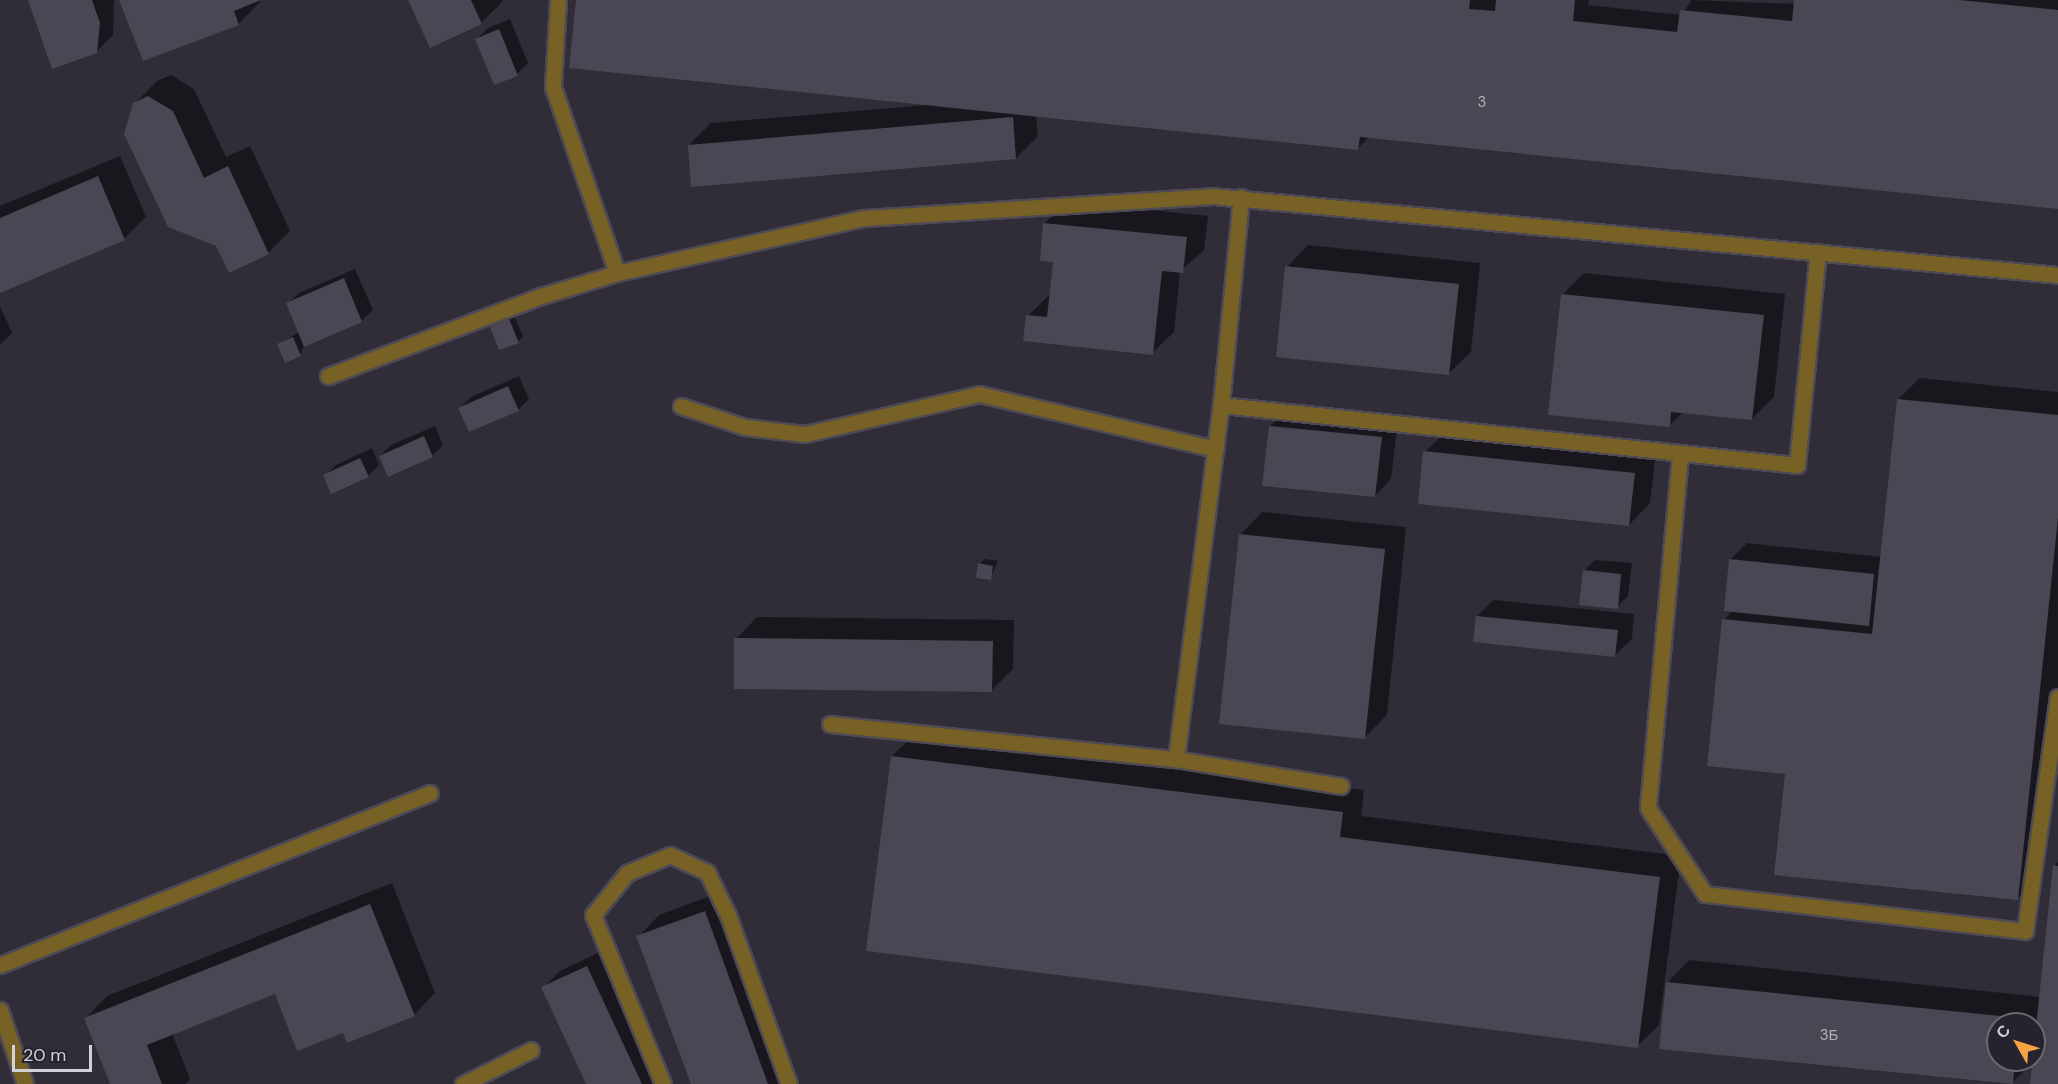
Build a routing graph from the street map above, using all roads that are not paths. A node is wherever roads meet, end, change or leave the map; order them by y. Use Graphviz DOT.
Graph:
graph roads {
  1 [pos="558,0"];
  2 [pos="1241,197"];
  3 [pos="1818,252"];
  4 [pos="617,273"];
  5 [pos="2058,274"];
  6 [pos="328,376"];
  7 [pos="681,405"];
  8 [pos="1221,405"];
  9 [pos="1216,449"];
  10 [pos="1680,455"];
  11 [pos="2058,697"];
  12 [pos="830,724"];
  13 [pos="1176,759"];
  14 [pos="1341,786"];
  15 [pos="430,793"];
  16 [pos="0,966"];
  17 [pos="0,1010"];
  18 [pos="531,1050"];
  19 [pos="25,1084"];
  20 [pos="464,1084"];
  21 [pos="663,1084"];
  22 [pos="789,1084"];
  1 -- 4 [label="lane"];
  2 -- 3 [label="lane"];
  2 -- 4 [label="lane"];
  2 -- 8 [label="lane"];
  3 -- 5 [label="lane"];
  3 -- 10 [label="lane"];
  4 -- 6 [label="lane"];
  7 -- 9 [label="lane"];
  8 -- 9 [label="lane"];
  8 -- 10 [label="lane"];
  9 -- 13 [label="lane"];
  10 -- 11 [label="lane"];
  12 -- 13 [label="lane"];
  13 -- 14 [label="lane"];
  15 -- 16 [label="lane"];
  17 -- 19 [label="lane"];
  18 -- 20 [label="lane"];
  21 -- 22 [label="lane"];
}
